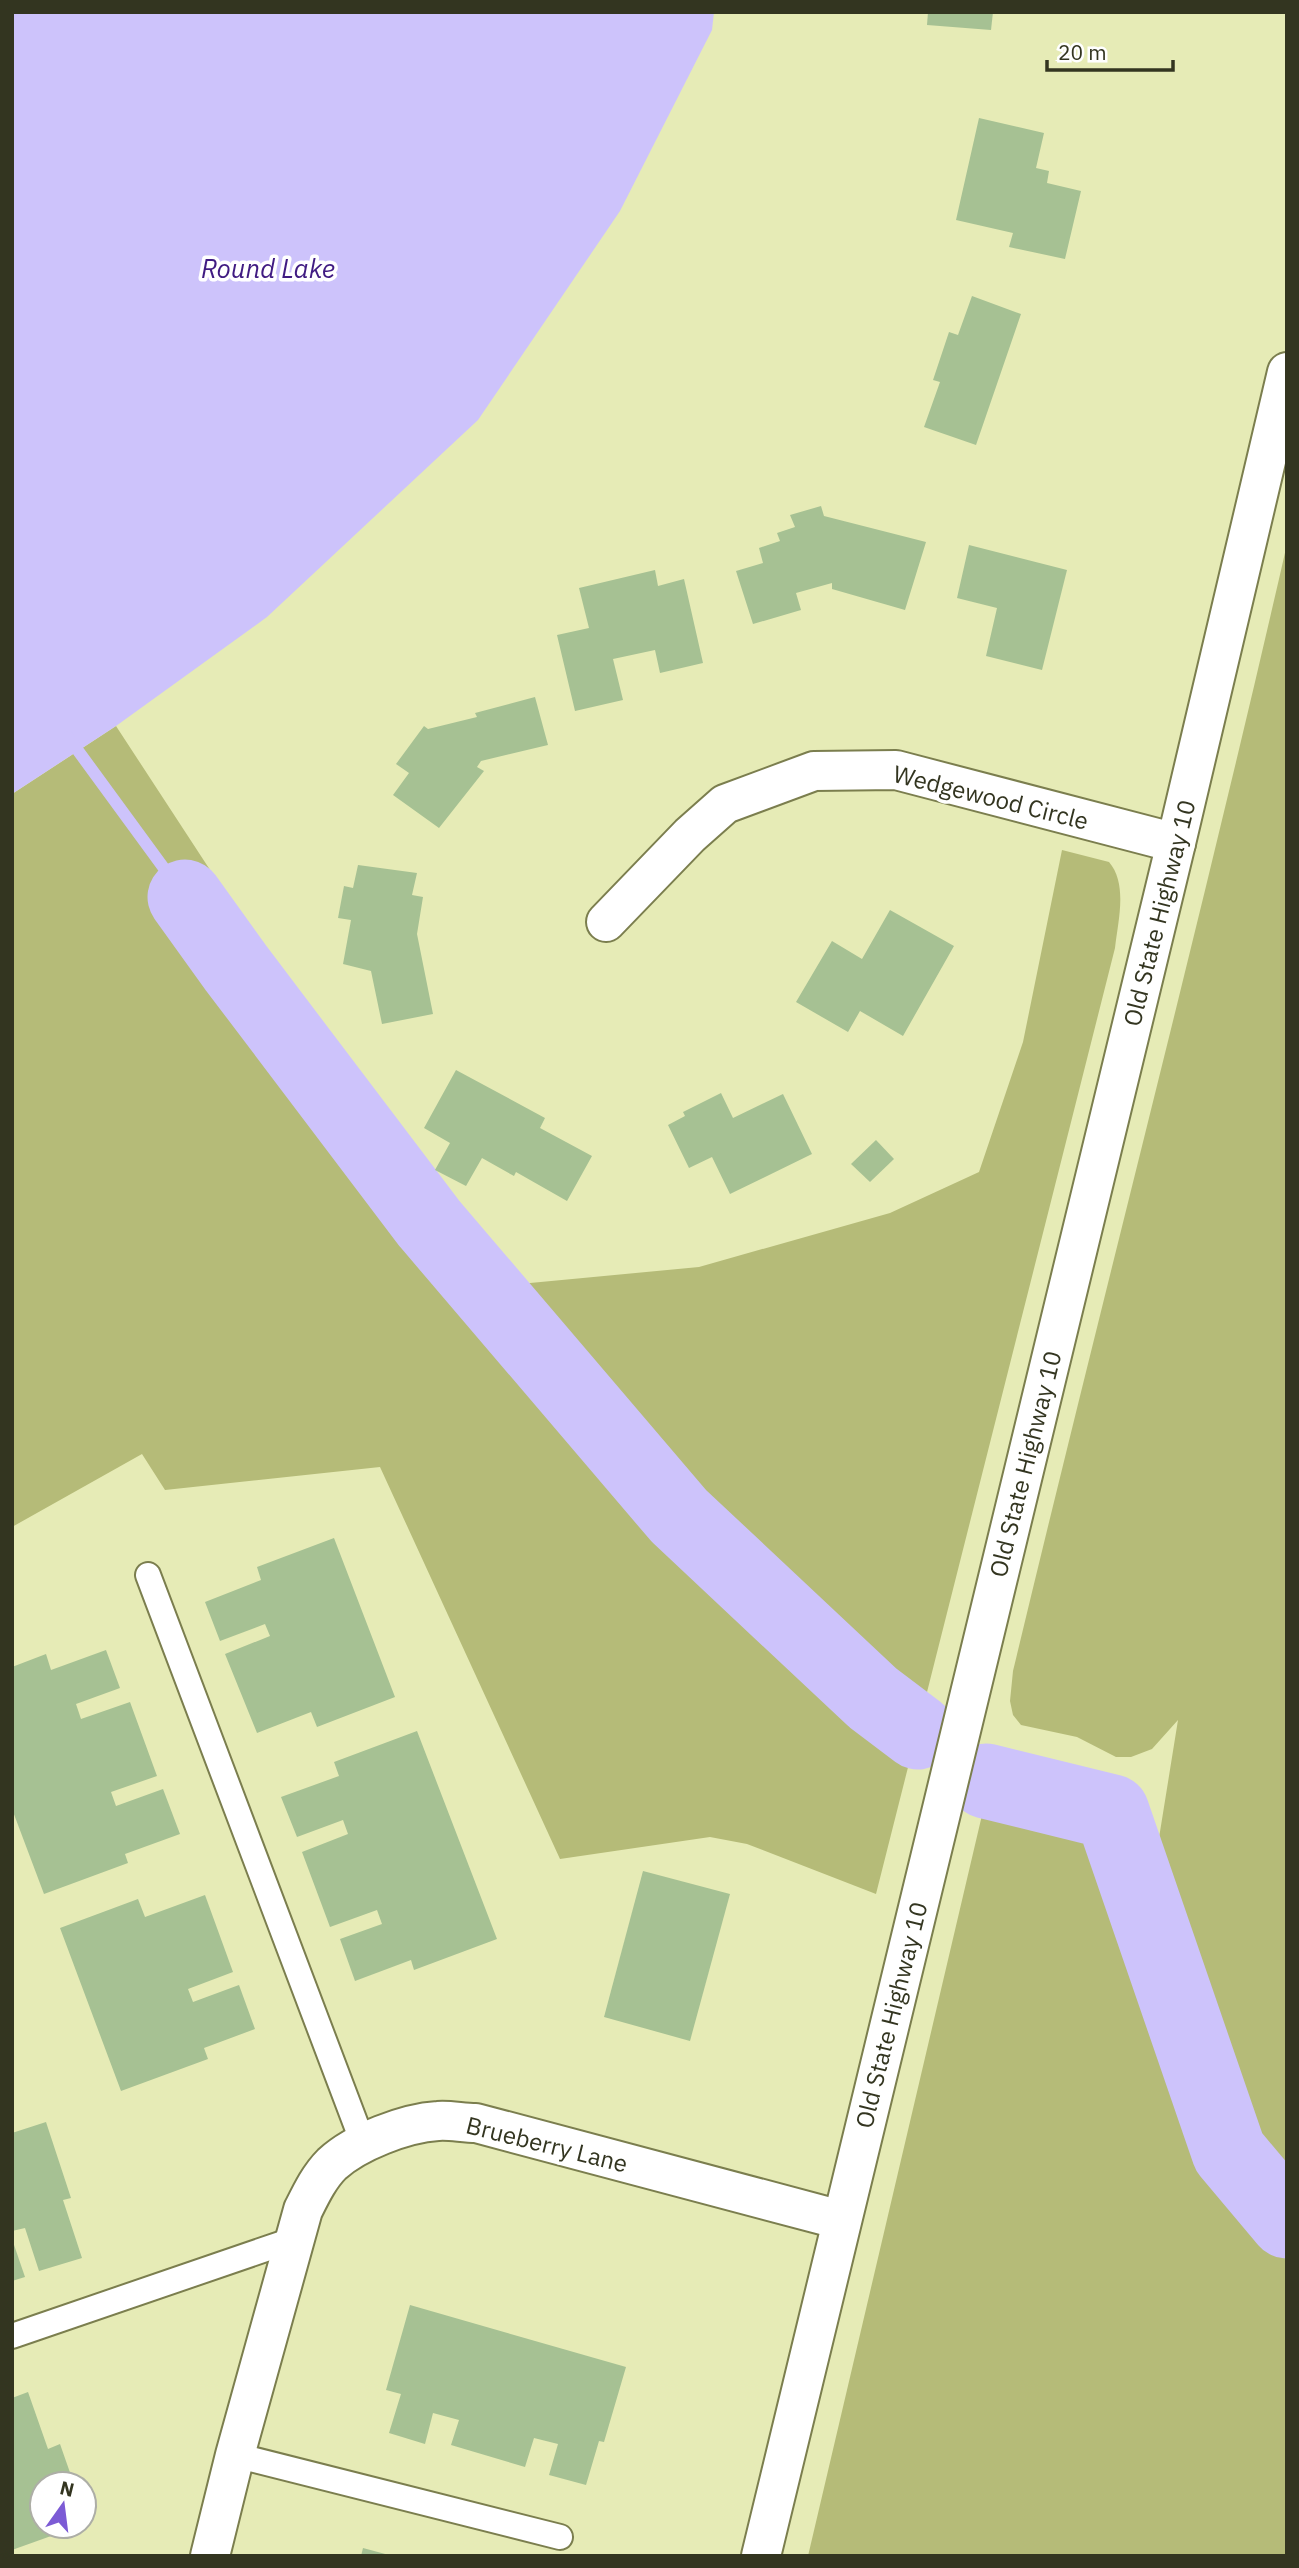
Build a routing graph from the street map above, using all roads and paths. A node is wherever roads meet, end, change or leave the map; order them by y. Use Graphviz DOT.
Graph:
graph roads {
  1 [pos="1287,372"];
  2 [pos="1176,843"];
  3 [pos="606,922"];
  4 [pos="148,1575"];
  5 [pos="363,2143"];
  6 [pos="841,2220"];
  7 [pos="295,2239"];
  8 [pos="12,2336"];
  9 [pos="234,2455"];
  10 [pos="560,2537"];
  11 [pos="210,2556"];
  12 [pos="761,2556"];
  1 -- 2 [label="street, Old State Highway 10"];
  2 -- 3 [label="street, Wedgewood Circle"];
  2 -- 6 [label="street, Old State Highway 10"];
  4 -- 5 [label="lane"];
  5 -- 6 [label="street, Brueberry Lane"];
  5 -- 7 [label="street, Brueberry Lane"];
  6 -- 12 [label="street, Old State Highway 10"];
  7 -- 8 [label="lane"];
  7 -- 9 [label="street, Brueberry Lane"];
  9 -- 10 [label="lane"];
  9 -- 11 [label="street, Brueberry Lane"];
}
